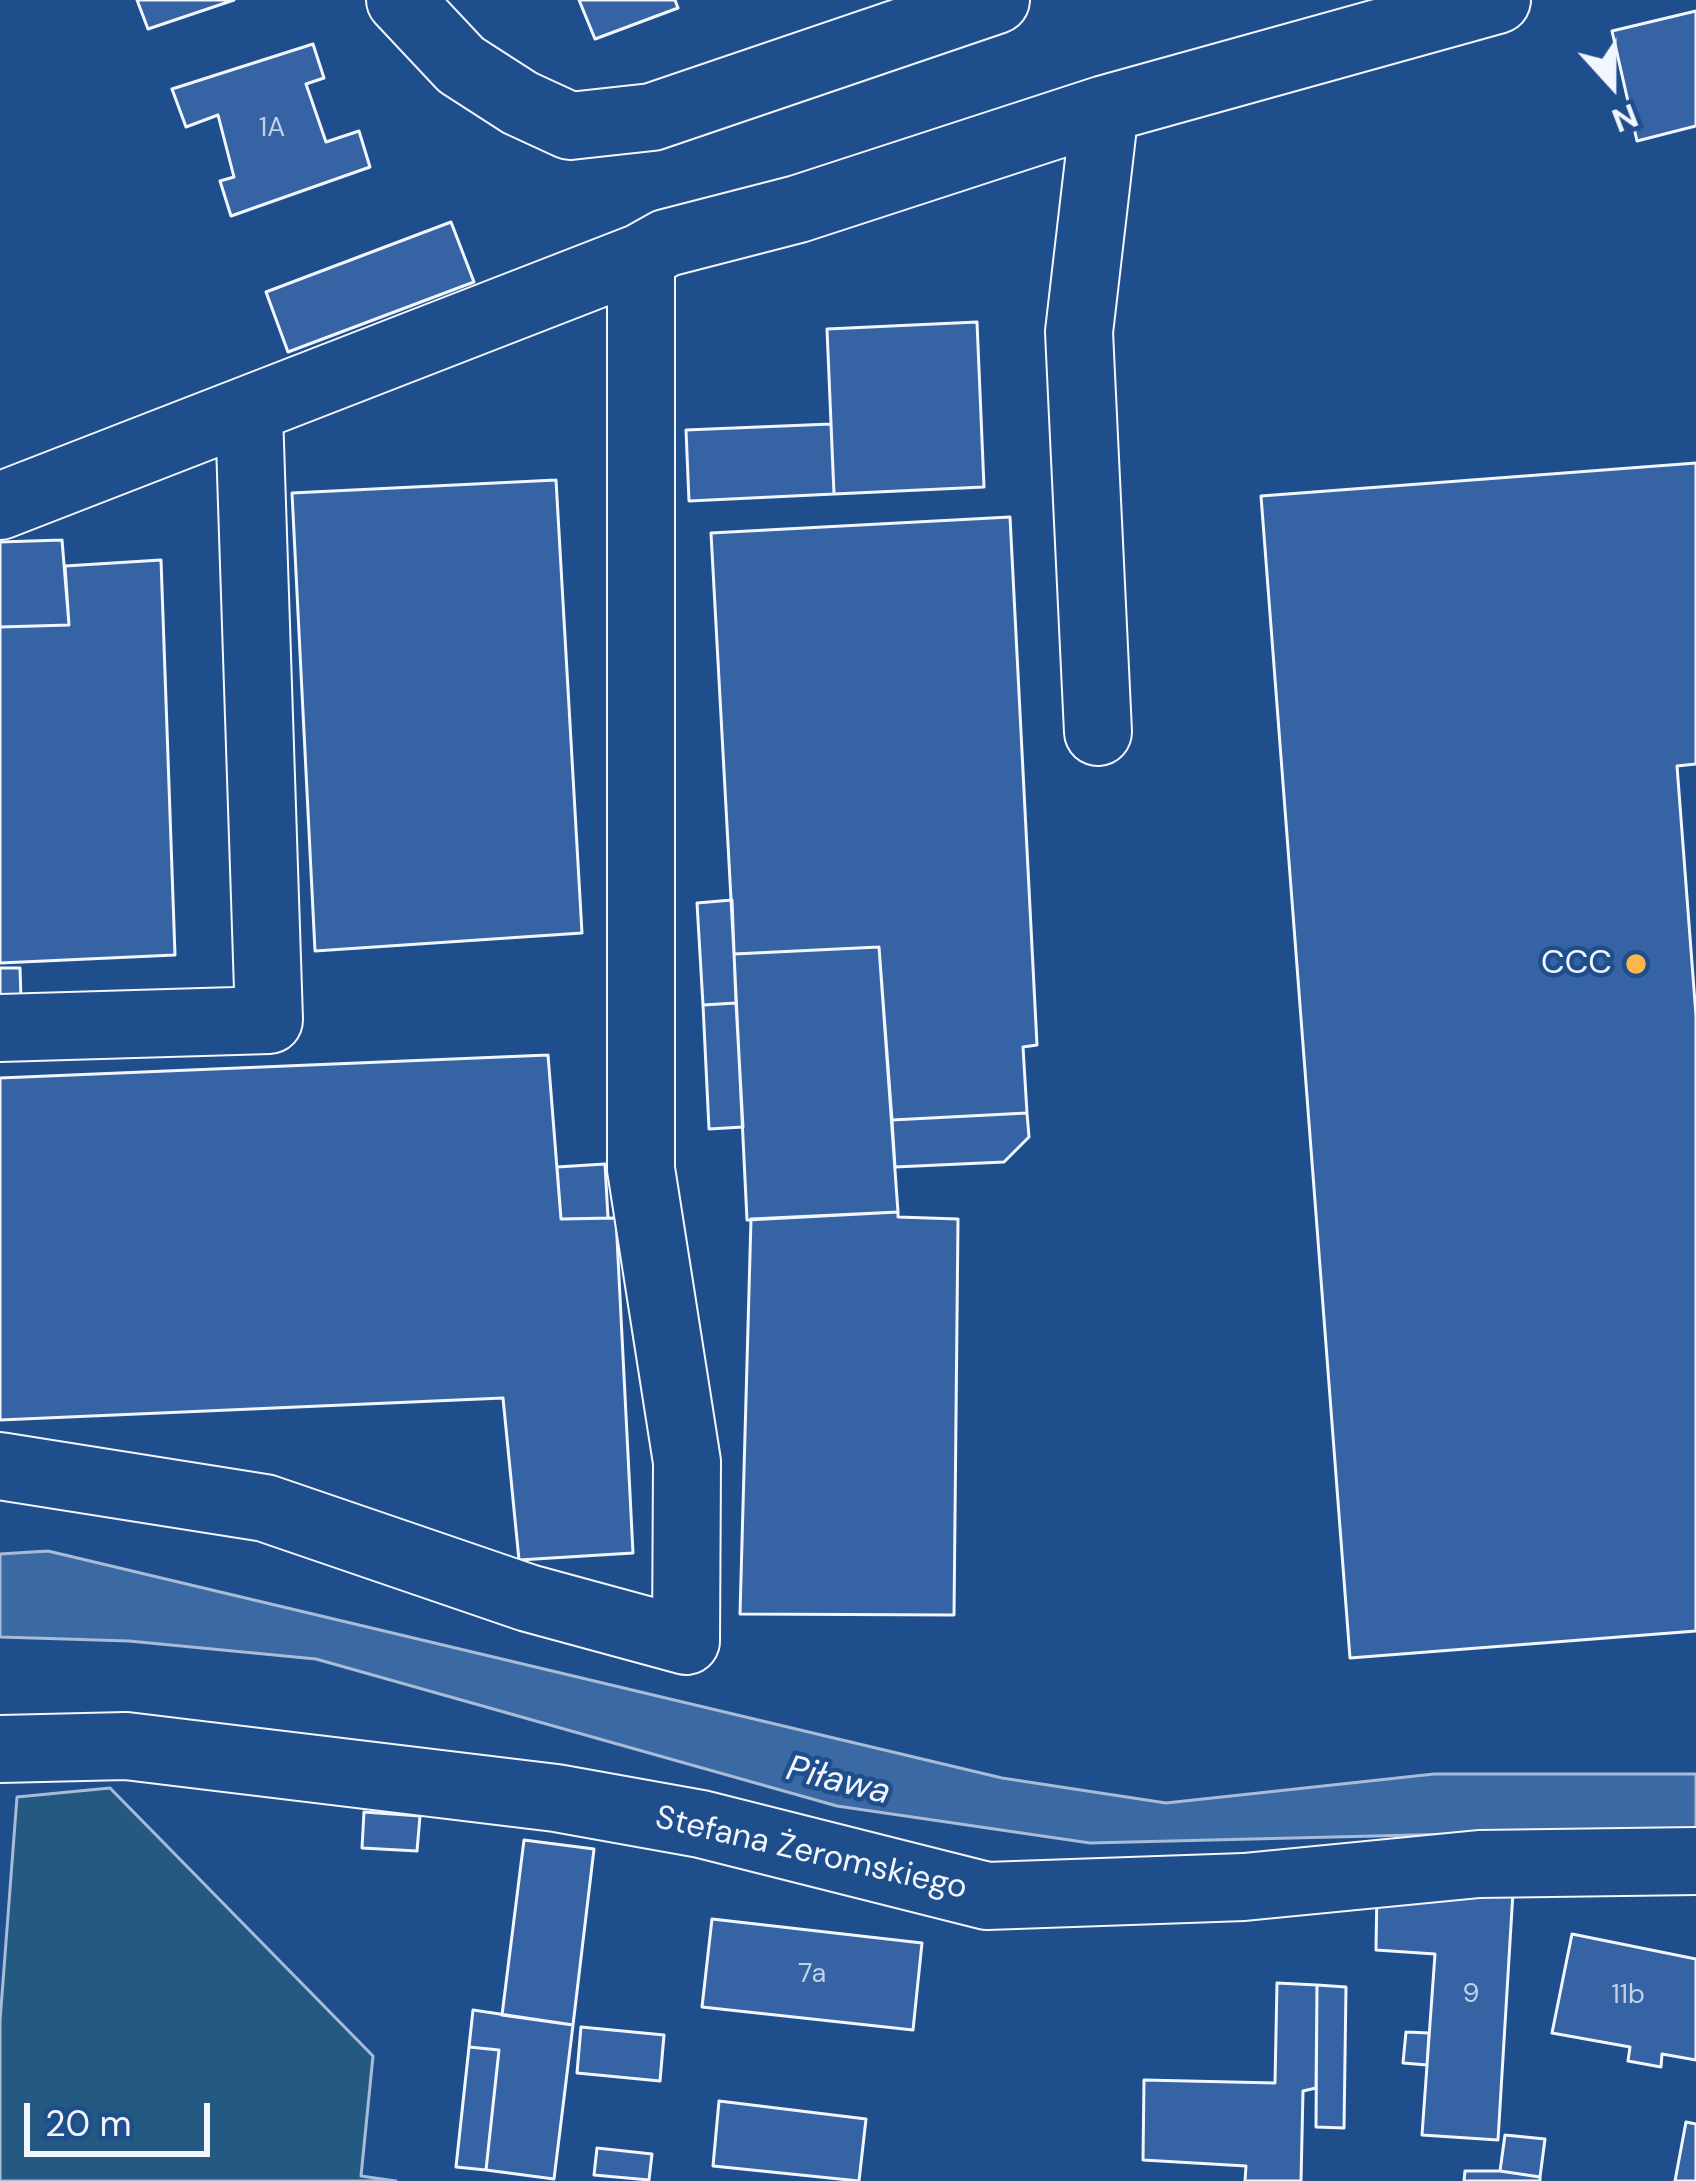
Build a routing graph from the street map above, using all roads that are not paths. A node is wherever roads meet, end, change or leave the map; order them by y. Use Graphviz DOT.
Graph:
graph roads {
  1 [pos="400,0"];
  2 [pos="996,0"];
  3 [pos="1497,0"];
  4 [pos="1105,109"];
  5 [pos="641,257"];
  6 [pos="249,413"];
  7 [pos="0,506"];
  8 [pos="1098,732"];
  9 [pos="0,1028"];
  10 [pos="0,1466"];
  11 [pos="0,1750"];
  12 [pos="1696,1862"];
  1 -- 2 [label="street"];
  3 -- 4 [label="street"];
  4 -- 5 [label="street"];
  4 -- 8 [label="street"];
  5 -- 6 [label="street"];
  5 -- 10 [label="street"];
  6 -- 7 [label="street"];
  6 -- 9 [label="street"];
  11 -- 12 [label="street, Stefana Żeromskiego"];
}
